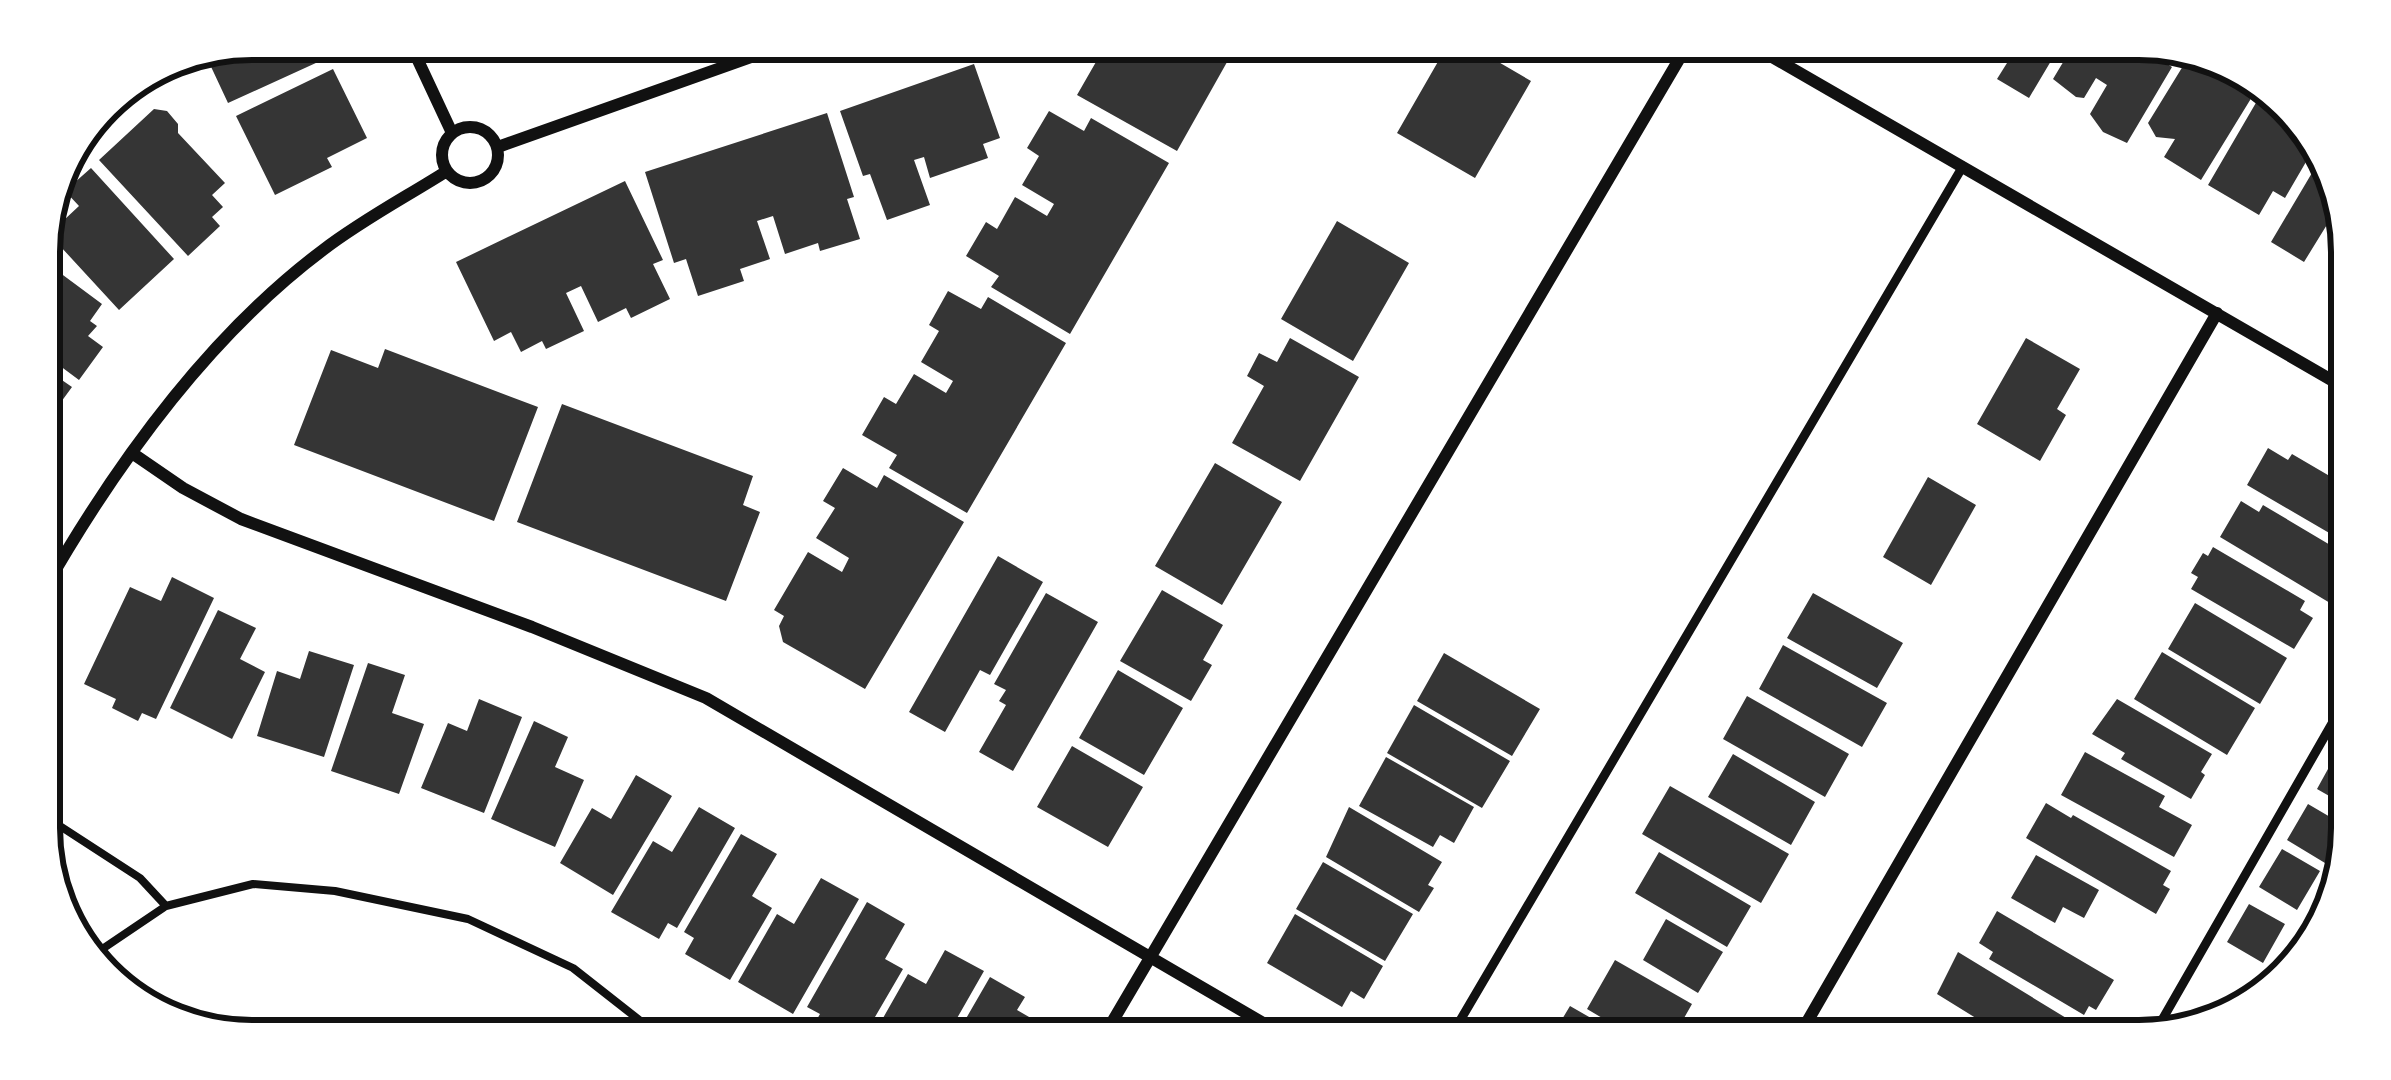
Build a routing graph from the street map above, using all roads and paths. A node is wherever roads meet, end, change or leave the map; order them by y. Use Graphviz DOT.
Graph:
graph roads {
  1 [pos="417,60"];
  2 [pos="743,60"];
  3 [pos="1678,60"];
  4 [pos="1778,60"];
  5 [pos="452,133"];
  6 [pos="497,147"];
  7 [pos="1964,165"];
  8 [pos="447,172"];
  9 [pos="2217,313"];
  10 [pos="2331,380"];
  11 [pos="132,453"];
  12 [pos="60,563"];
  13 [pos="2331,725"];
  14 [pos="60,826"];
  15 [pos="166,906"];
  16 [pos="103,949"];
  17 [pos="1150,957"];
  18 [pos="2163,1018"];
  19 [pos="639,1020"];
  20 [pos="1113,1020"];
  21 [pos="1258,1020"];
  22 [pos="1460,1020"];
  23 [pos="1808,1020"];
  1 -- 5 [label="street"];
  2 -- 6 [label="street"];
  3 -- 17 [label="street"];
  4 -- 7 [label="street"];
  5 -- 6 [label="street"];
  5 -- 8 [label="street"];
  6 -- 8 [label="street"];
  7 -- 9 [label="street"];
  7 -- 22 [label="lane"];
  8 -- 11 [label="street"];
  9 -- 10 [label="street"];
  9 -- 23 [label="street"];
  11 -- 12 [label="street"];
  11 -- 17 [label="street"];
  13 -- 18 [label="lane"];
  14 -- 15 [label="path"];
  15 -- 16 [label="path"];
  15 -- 19 [label="path"];
  17 -- 20 [label="street"];
  17 -- 21 [label="street"];
}
